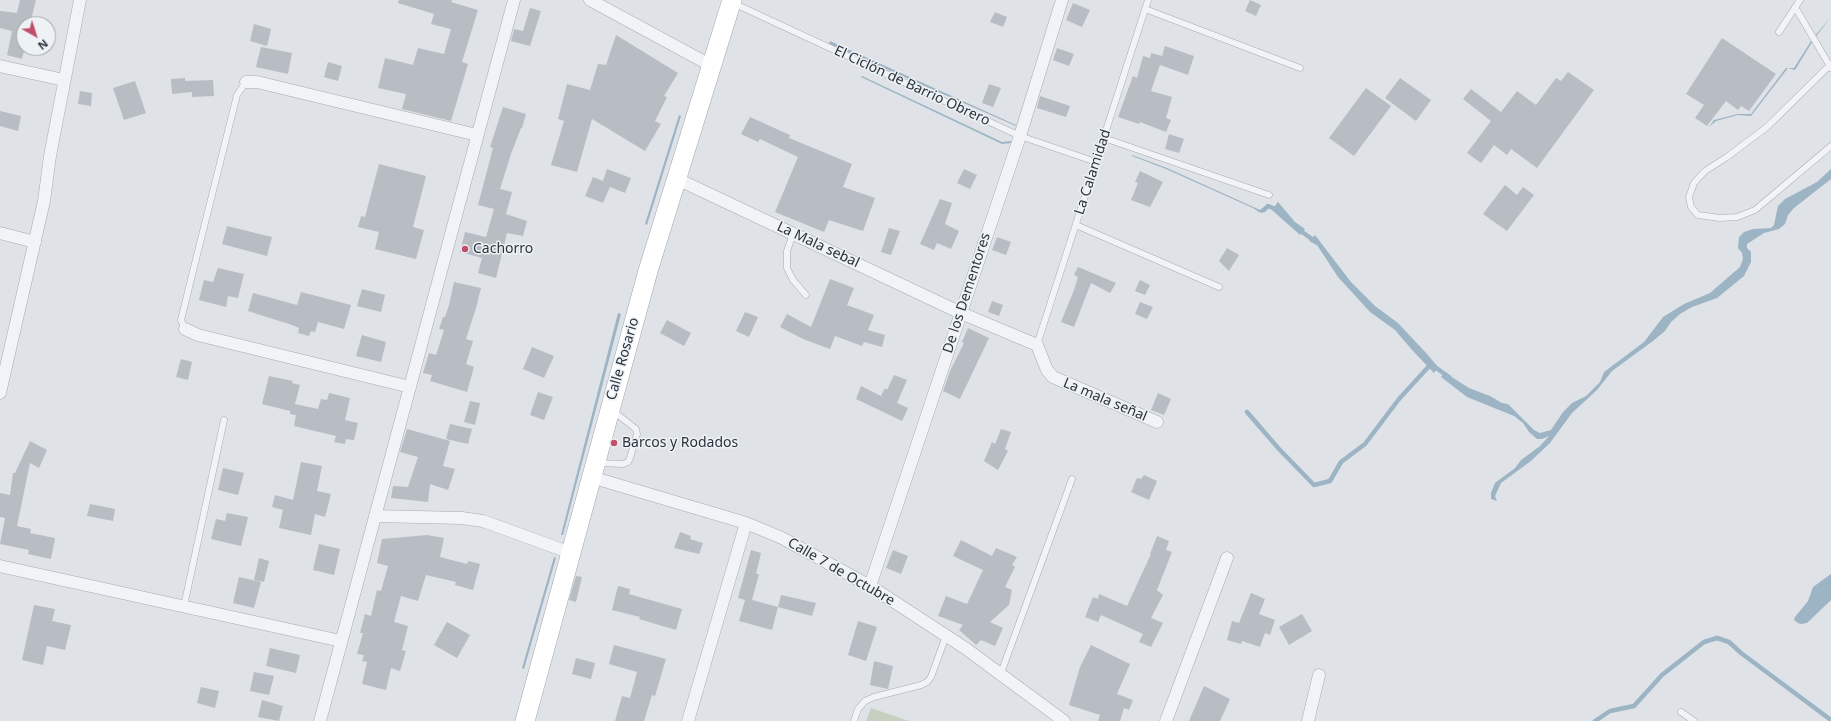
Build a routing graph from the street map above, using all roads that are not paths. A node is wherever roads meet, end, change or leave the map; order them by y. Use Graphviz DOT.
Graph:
graph roads {
  1 [pos="80,0"];
  2 [pos="514,0"];
  3 [pos="590,0"];
  4 [pos="1062,0"];
  5 [pos="1148,0"];
  6 [pos="1800,0"];
  7 [pos="732,1"];
  8 [pos="1795,7"];
  9 [pos="1145,9"];
  10 [pos="1779,32"];
  11 [pos="0,66"];
  12 [pos="712,66"];
  13 [pos="1830,67"];
  14 [pos="1300,68"];
  15 [pos="64,80"];
  16 [pos="246,82"];
  17 [pos="477,136"];
  18 [pos="1020,136"];
  19 [pos="1104,138"];
  20 [pos="1831,146"];
  21 [pos="1096,162"];
  22 [pos="676,178"];
  23 [pos="1269,195"];
  24 [pos="1076,225"];
  25 [pos="0,233"];
  26 [pos="793,234"];
  27 [pos="35,242"];
  28 [pos="1219,287"];
  29 [pos="806,295"];
  30 [pos="961,313"];
  31 [pos="186,329"];
  32 [pos="1037,345"];
  33 [pos="410,387"];
  34 [pos="0,393"];
  35 [pos="610,409"];
  36 [pos="224,420"];
  37 [pos="1157,422"];
  38 [pos="593,470"];
  39 [pos="1072,479"];
  40 [pos="375,516"];
  41 [pos="746,523"];
  42 [pos="571,553"];
  43 [pos="1227,558"];
  44 [pos="0,566"];
  45 [pos="870,586"];
  46 [pos="184,606"];
  47 [pos="946,636"];
  48 [pos="341,641"];
  49 [pos="1001,673"];
  50 [pos="1319,675"];
  51 [pos="1680,712"];
  52 [pos="320,721"];
  53 [pos="525,721"];
  54 [pos="688,721"];
  55 [pos="854,721"];
  56 [pos="1064,721"];
  57 [pos="1166,721"];
  58 [pos="1308,721"];
  59 [pos="1694,721"];
  1 -- 15 [label="street"];
  2 -- 17 [label="street"];
  3 -- 12 [label="street"];
  4 -- 18 [label="street, De los Dementores"];
  5 -- 9 [label="lane, La Calamidad"];
  6 -- 8 [label="lane"];
  7 -- 12 [label="main road, Calle Rosario"];
  7 -- 18 [label="lane, El Ciclón de Barrio Obrero"];
  8 -- 10 [label="lane"];
  8 -- 13 [label="lane"];
  9 -- 14 [label="lane"];
  9 -- 19 [label="lane, La Calamidad"];
  11 -- 15 [label="street"];
  12 -- 22 [label="main road, Calle Rosario"];
  13 -- 20 [label="lane"];
  15 -- 27 [label="street"];
  16 -- 17 [label="street"];
  16 -- 31 [label="lane"];
  17 -- 33 [label="street"];
  18 -- 21 [label="lane, El Ciclón de Barrio Obrero"];
  18 -- 30 [label="street, De los Dementores"];
  19 -- 21 [label="lane, La Calamidad"];
  19 -- 23 [label="lane"];
  21 -- 24 [label="lane, La Calamidad"];
  22 -- 26 [label="street, La Mala sebal"];
  22 -- 35 [label="main road, Calle Rosario"];
  24 -- 28 [label="lane"];
  24 -- 32 [label="lane, La Calamidad"];
  25 -- 27 [label="street"];
  26 -- 29 [label="lane"];
  26 -- 30 [label="street, La Mala sebal"];
  27 -- 34 [label="street"];
  30 -- 32 [label="street"];
  30 -- 45 [label="street, De los Dementores"];
  31 -- 33 [label="street"];
  32 -- 37 [label="street, La mala señal"];
  33 -- 40 [label="street"];
  35 -- 38 [label="main road, Calle Rosario"];
  35 -- 38 [label="lane"];
  36 -- 46 [label="lane"];
  38 -- 41 [label="street, Calle 7 de Octubre"];
  38 -- 42 [label="main road, Calle Rosario"];
  39 -- 49 [label="lane"];
  40 -- 42 [label="street"];
  40 -- 48 [label="street"];
  41 -- 45 [label="street, Calle 7 de Octubre"];
  41 -- 54 [label="street"];
  42 -- 53 [label="main road, Calle Rosario"];
  43 -- 57 [label="street"];
  44 -- 46 [label="street"];
  45 -- 47 [label="street, Calle 7 de Octubre"];
  46 -- 48 [label="street"];
  47 -- 49 [label="street, Calle 7 de Octubre"];
  47 -- 55 [label="lane"];
  48 -- 52 [label="street"];
  49 -- 56 [label="street, Calle 7 de Octubre"];
  50 -- 58 [label="street"];
  51 -- 59 [label="lane"];
}
